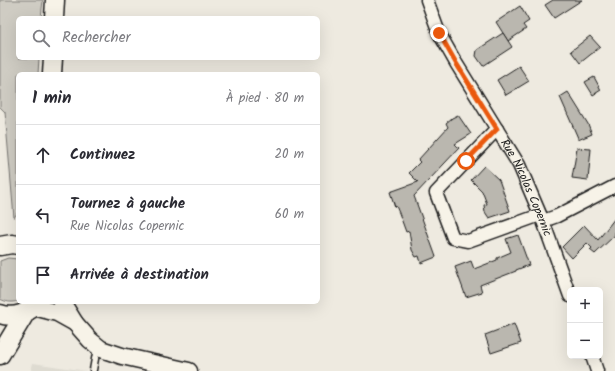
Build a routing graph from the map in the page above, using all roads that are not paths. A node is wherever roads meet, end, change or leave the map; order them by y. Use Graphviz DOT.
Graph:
graph roads {
  1 [pos="54,0"];
  2 [pos="427,0"];
  3 [pos="54,16"];
  4 [pos="53,60"];
  5 [pos="52,72"];
  6 [pos="497,129"];
  7 [pos="615,186"];
  8 [pos="541,218"];
  9 [pos="567,288"];
  10 [pos="63,304"];
  11 [pos="33,307"];
  12 [pos="0,314"];
  13 [pos="75,323"];
  14 [pos="98,346"];
  15 [pos="0,355"];
  16 [pos="593,359"];
  17 [pos="93,370"];
  18 [pos="189,371"];
  19 [pos="597,371"];
  1 -- 3 [label="main road"];
  2 -- 6 [label="street, Rue Nicolas Copernic"];
  4 -- 5 [label="main road"];
  6 -- 8 [label="street, Rue Nicolas Copernic"];
  6 -- 8 [label="street"];
  7 -- 8 [label="street"];
  8 -- 9 [label="street, Rue Nicolas Copernic"];
  10 -- 13 [label="street"];
  11 -- 12 [label="main road"];
  11 -- 13 [label="street"];
  11 -- 15 [label="main road"];
  13 -- 14 [label="street"];
  14 -- 17 [label="lane"];
  14 -- 18 [label="street"];
  16 -- 19 [label="street"];
}
